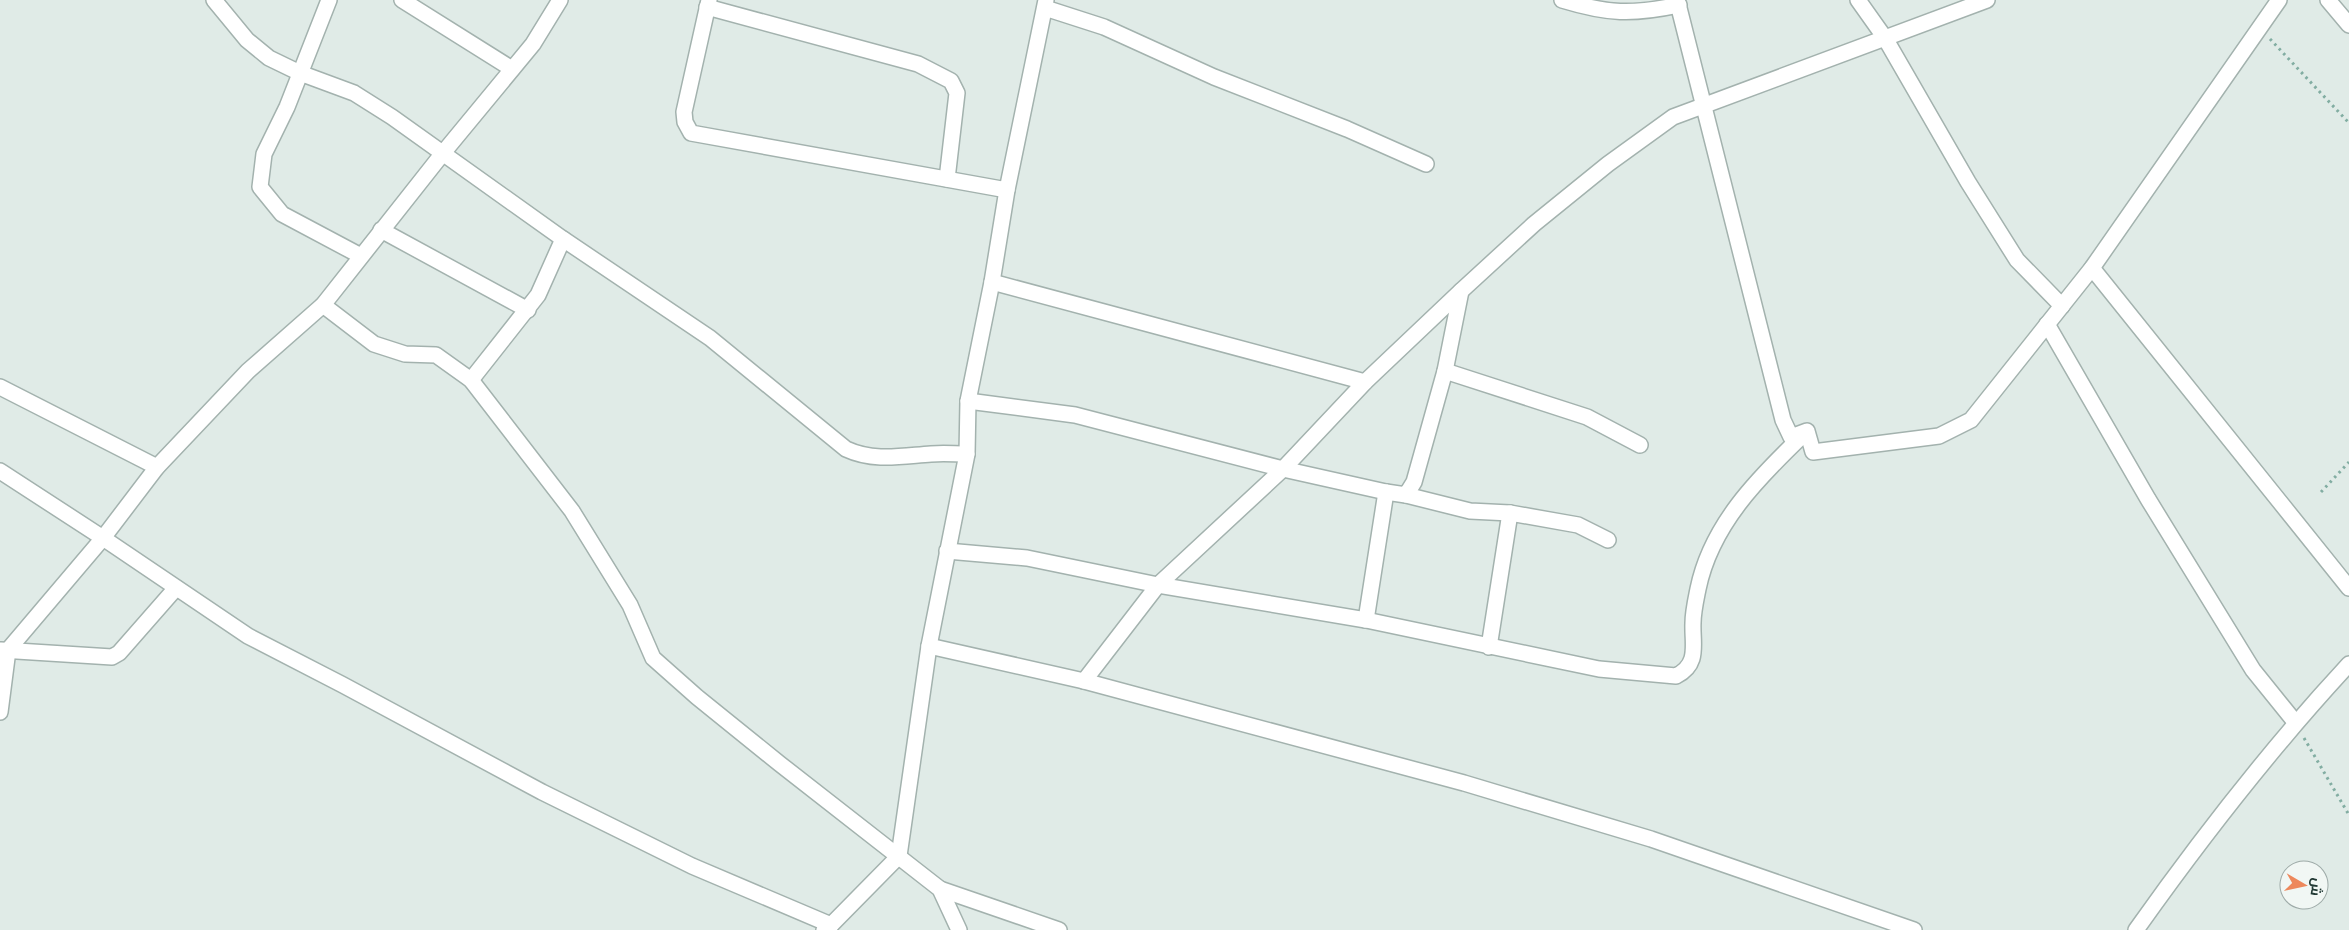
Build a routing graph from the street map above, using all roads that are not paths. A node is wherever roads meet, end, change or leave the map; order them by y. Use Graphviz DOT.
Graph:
graph roads {
  1 [pos="214,0"];
  2 [pos="329,0"];
  3 [pos="402,0"];
  4 [pos="560,0"];
  5 [pos="1562,0"];
  6 [pos="1858,0"];
  7 [pos="1987,0"];
  8 [pos="2280,0"];
  9 [pos="2328,0"];
  10 [pos="708,3"];
  11 [pos="1678,3"];
  12 [pos="1046,4"];
  13 [pos="2349,25"];
  14 [pos="1884,38"];
  15 [pos="512,69"];
  16 [pos="300,73"];
  17 [pos="1704,106"];
  18 [pos="443,153"];
  19 [pos="1426,164"];
  20 [pos="947,178"];
  21 [pos="1007,190"];
  22 [pos="381,230"];
  23 [pos="563,239"];
  24 [pos="361,256"];
  25 [pos="2092,268"];
  26 [pos="992,282"];
  27 [pos="1461,291"];
  28 [pos="323,304"];
  29 [pos="2062,306"];
  30 [pos="528,310"];
  31 [pos="2047,324"];
  32 [pos="1445,371"];
  33 [pos="471,380"];
  34 [pos="1365,382"];
  35 [pos="0,387"];
  36 [pos="968,401"];
  37 [pos="1807,431"];
  38 [pos="1640,445"];
  39 [pos="967,454"];
  40 [pos="157,467"];
  41 [pos="1283,469"];
  42 [pos="0,471"];
  43 [pos="1386,492"];
  44 [pos="1406,495"];
  45 [pos="1510,513"];
  46 [pos="103,538"];
  47 [pos="1608,540"];
  48 [pos="948,551"];
  49 [pos="1158,585"];
  50 [pos="176,588"];
  51 [pos="2349,588"];
  52 [pos="1366,620"];
  53 [pos="929,646"];
  54 [pos="1489,647"];
  55 [pos="4,650"];
  56 [pos="2349,664"];
  57 [pos="1084,681"];
  58 [pos="0,712"];
  59 [pos="2295,722"];
  60 [pos="899,856"];
  61 [pos="940,889"];
  62 [pos="828,928"];
  63 [pos="959,930"];
  64 [pos="1059,930"];
  65 [pos="1914,930"];
  66 [pos="2136,930"];
  1 -- 16 [label="street"];
  2 -- 16 [label="street"];
  3 -- 15 [label="street"];
  4 -- 15 [label="street"];
  5 -- 11 [label="street"];
  6 -- 14 [label="street"];
  7 -- 14 [label="street"];
  8 -- 25 [label="street"];
  9 -- 13 [label="street"];
  10 -- 20 [label="street"];
  10 -- 20 [label="street"];
  11 -- 17 [label="street"];
  12 -- 19 [label="street"];
  12 -- 21 [label="street"];
  14 -- 17 [label="street"];
  14 -- 29 [label="street"];
  15 -- 18 [label="street"];
  16 -- 18 [label="street"];
  16 -- 24 [label="street"];
  17 -- 27 [label="street"];
  17 -- 37 [label="street"];
  18 -- 22 [label="street"];
  18 -- 23 [label="street"];
  20 -- 21 [label="street"];
  21 -- 26 [label="street"];
  22 -- 24 [label="street"];
  22 -- 30 [label="street"];
  23 -- 30 [label="street"];
  23 -- 39 [label="street"];
  24 -- 28 [label="street"];
  25 -- 29 [label="street"];
  25 -- 51 [label="street"];
  26 -- 34 [label="street"];
  26 -- 36 [label="street"];
  27 -- 32 [label="street"];
  27 -- 34 [label="street"];
  28 -- 33 [label="street"];
  28 -- 40 [label="street"];
  29 -- 31 [label="street"];
  30 -- 33 [label="street"];
  31 -- 37 [label="street"];
  31 -- 59 [label="street"];
  32 -- 38 [label="street"];
  32 -- 44 [label="street"];
  33 -- 60 [label="street"];
  34 -- 41 [label="street"];
  35 -- 40 [label="street"];
  36 -- 39 [label="street"];
  36 -- 41 [label="street"];
  37 -- 54 [label="street"];
  39 -- 48 [label="street"];
  40 -- 46 [label="street"];
  41 -- 43 [label="street"];
  41 -- 49 [label="street"];
  42 -- 46 [label="street"];
  43 -- 44 [label="street"];
  43 -- 52 [label="street"];
  44 -- 45 [label="street"];
  45 -- 47 [label="street"];
  45 -- 54 [label="street"];
  46 -- 50 [label="street"];
  46 -- 55 [label="street"];
  48 -- 49 [label="street"];
  48 -- 53 [label="street"];
  49 -- 52 [label="street"];
  49 -- 57 [label="street"];
  50 -- 55 [label="street"];
  50 -- 62 [label="street"];
  52 -- 54 [label="street"];
  53 -- 57 [label="street"];
  53 -- 60 [label="street"];
  55 -- 58 [label="street"];
  56 -- 59 [label="street"];
  57 -- 65 [label="street"];
  59 -- 66 [label="street"];
  60 -- 61 [label="street"];
  60 -- 62 [label="street"];
  61 -- 63 [label="street"];
  61 -- 64 [label="street"];
}
